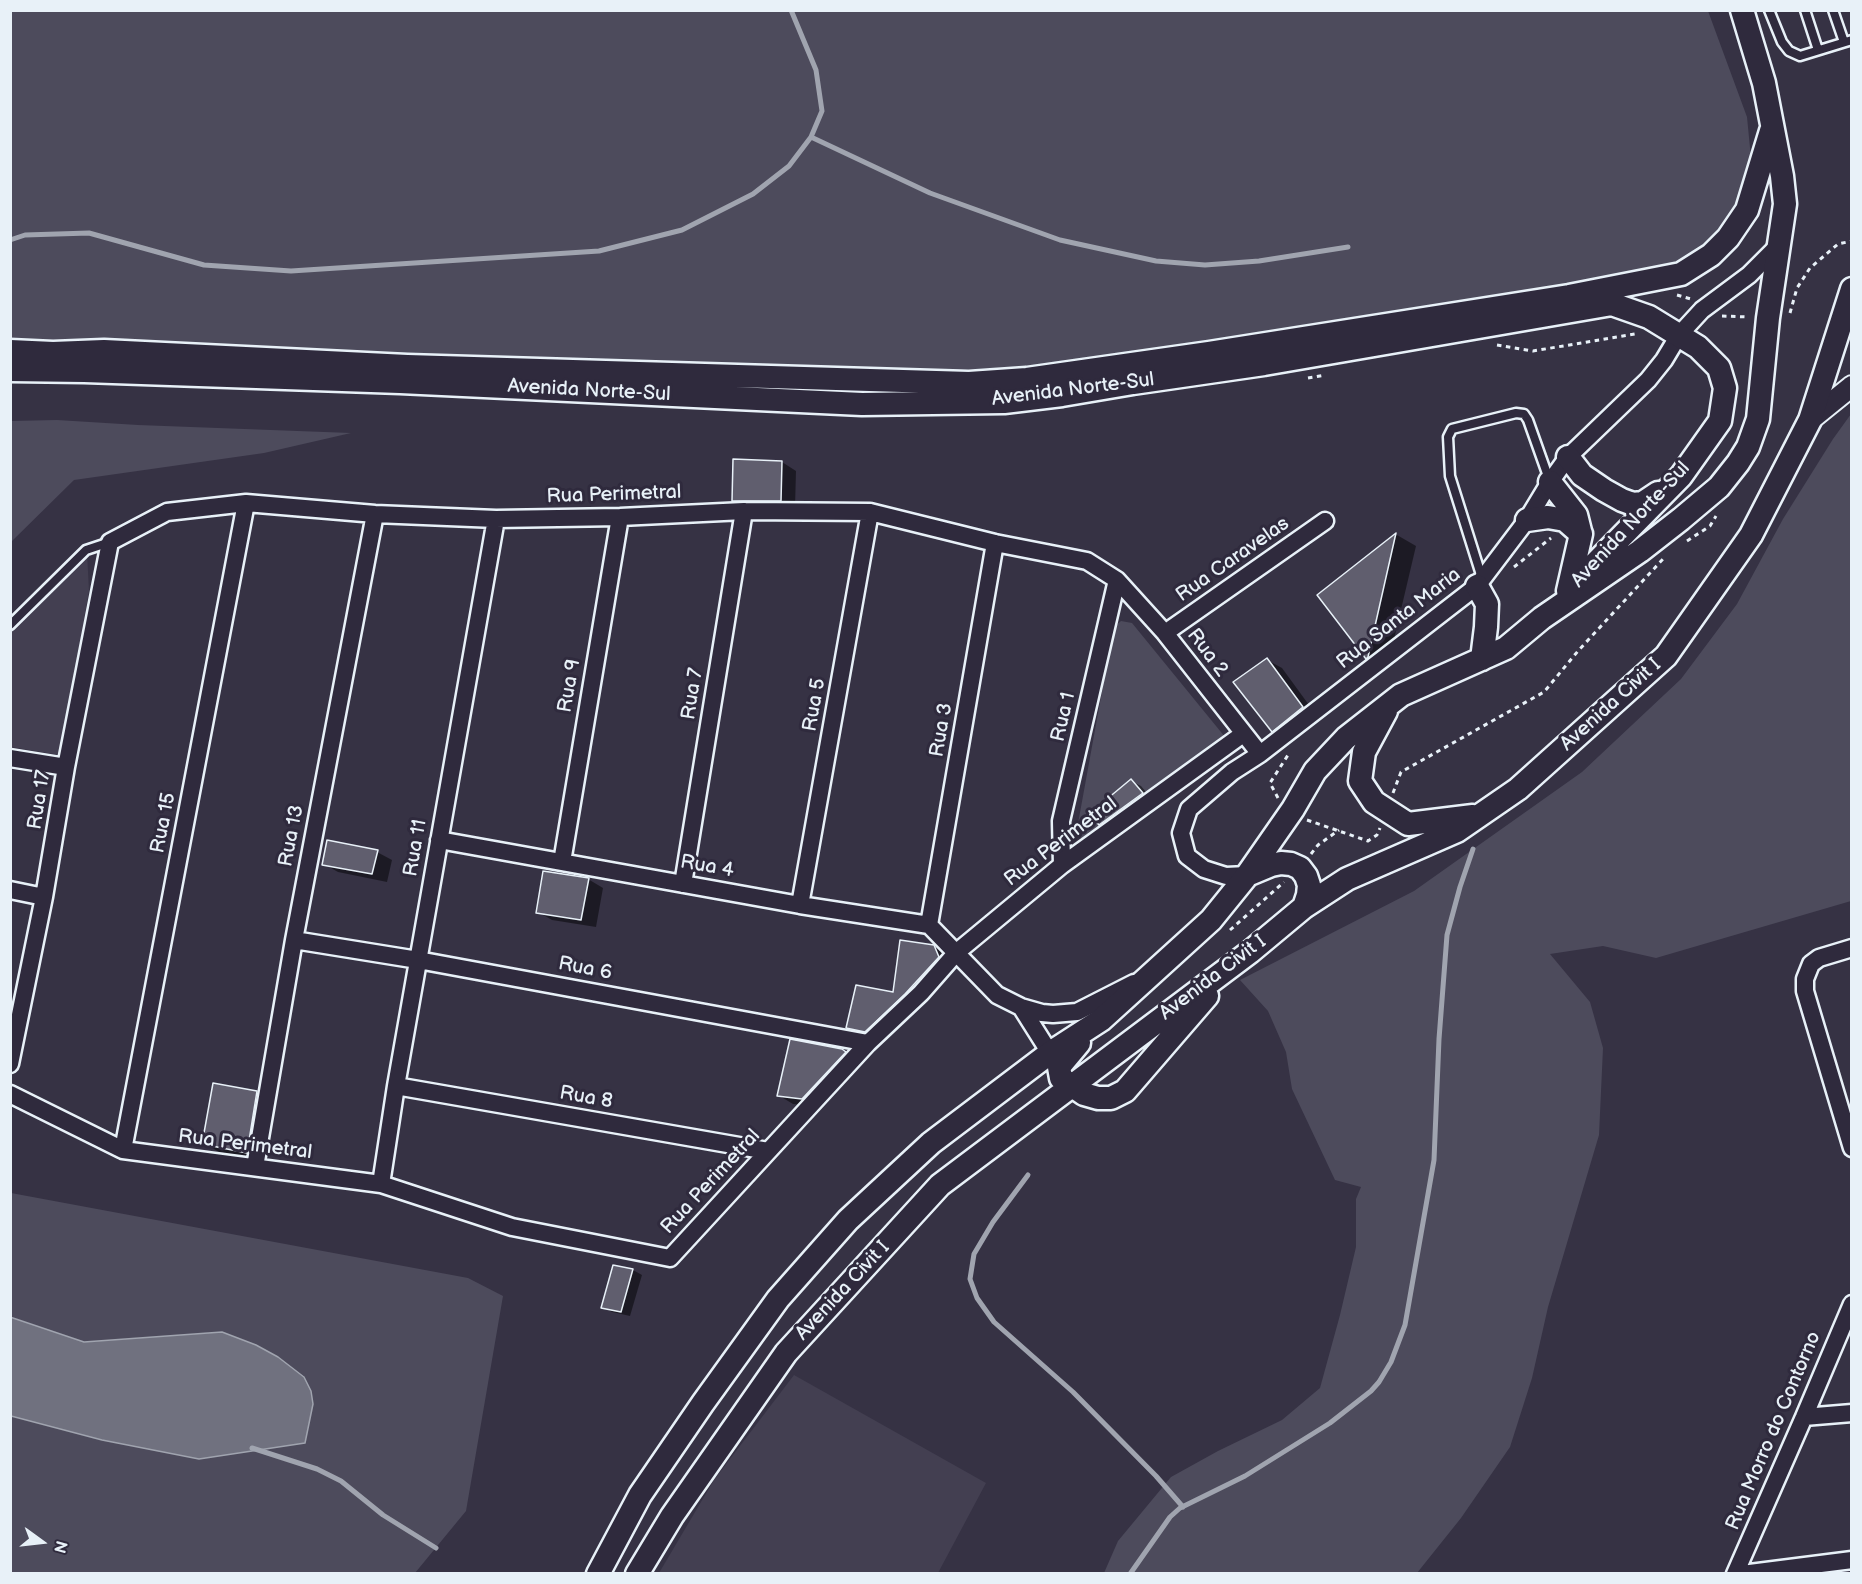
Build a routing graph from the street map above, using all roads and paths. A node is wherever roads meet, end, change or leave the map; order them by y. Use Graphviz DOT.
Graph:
graph roads {
  1 [pos="1742,10"];
  2 [pos="1770,10"];
  3 [pos="1805,10"];
  4 [pos="1833,10"];
  5 [pos="1848,41"];
  6 [pos="1818,50"];
  7 [pos="1772,127"];
  8 [pos="1851,241"];
  9 [pos="1779,245"];
  10 [pos="1851,289"];
  11 [pos="1788,318"];
  12 [pos="1851,324"];
  13 [pos="1679,335"];
  14 [pos="1832,348"];
  15 [pos="10,351"];
  16 [pos="10,370"];
  17 [pos="1851,386"];
  18 [pos="1810,420"];
  19 [pos="1568,457"];
  20 [pos="1681,476"];
  21 [pos="1550,482"];
  22 [pos="246,503"];
  23 [pos="744,511"];
  24 [pos="870,512"];
  25 [pos="375,514"];
  26 [pos="620,517"];
  27 [pos="496,519"];
  28 [pos="1527,520"];
  29 [pos="1325,521"];
  30 [pos="1581,534"];
  31 [pos="110,542"];
  32 [pos="995,543"];
  33 [pos="1118,580"];
  34 [pos="1480,582"];
  35 [pos="1568,592"];
  36 [pos="1542,618"];
  37 [pos="10,625"];
  38 [pos="1166,633"];
  39 [pos="1482,659"];
  40 [pos="1390,704"];
  41 [pos="1243,734"];
  42 [pos="1260,754"];
  43 [pos="10,758"];
  44 [pos="66,767"];
  45 [pos="1481,815"];
  46 [pos="1339,830"];
  47 [pos="439,840"];
  48 [pos="562,862"];
  49 [pos="1062,865"];
  50 [pos="1300,868"];
  51 [pos="1247,875"];
  52 [pos="684,884"];
  53 [pos="10,890"];
  54 [pos="44,897"];
  55 [pos="800,905"];
  56 [pos="1304,907"];
  57 [pos="929,925"];
  58 [pos="1230,930"];
  59 [pos="294,940"];
  60 [pos="1851,948"];
  61 [pos="957,951"];
  62 [pos="1250,952"];
  63 [pos="418,960"];
  64 [pos="1157,970"];
  65 [pos="1021,1007"];
  66 [pos="1101,1020"];
  67 [pos="868,1043"];
  68 [pos="1050,1053"];
  69 [pos="10,1064"];
  70 [pos="1071,1085"];
  71 [pos="396,1086"];
  72 [pos="10,1094"];
  73 [pos="1851,1148"];
  74 [pos="123,1150"];
  75 [pos="768,1151"];
  76 [pos="255,1167"];
  77 [pos="381,1184"];
  78 [pos="1851,1304"];
  79 [pos="1851,1413"];
  80 [pos="1804,1417"];
  81 [pos="1851,1560"];
  82 [pos="598,1574"];
  83 [pos="637,1574"];
  84 [pos="1735,1574"];
  85 [pos="1742,1574"];
  1 -- 7 [label="main road"];
  2 -- 6 [label="lane"];
  3 -- 6 [label="lane"];
  4 -- 5 [label="lane"];
  5 -- 6 [label="lane"];
  7 -- 9 [label="main road"];
  7 -- 15 [label="main road, Avenida Norte-Sul"];
  8 -- 11 [label="path"];
  9 -- 13 [label="street, Rua Santa Maria"];
  9 -- 36 [label="main road"];
  10 -- 14 [label="main road, Avenida Civit I"];
  12 -- 14 [label="street"];
  13 -- 16 [label="main road, Avenida Norte-Sul"];
  13 -- 19 [label="street, Rua Santa Maria"];
  13 -- 20 [label="main road, Avenida Norte-Sul"];
  14 -- 18 [label="main road, Avenida Civit I"];
  17 -- 18 [label="street"];
  18 -- 45 [label="main road, Avenida Civit I"];
  19 -- 20 [label="main road"];
  19 -- 21 [label="street, Rua Santa Maria"];
  20 -- 35 [label="main road, Avenida Norte-Sul"];
  21 -- 28 [label="street, Rua Santa Maria"];
  21 -- 30 [label="main road"];
  21 -- 34 [label="lane"];
  22 -- 25 [label="street, Rua Perimetral"];
  22 -- 31 [label="street, Rua Perimetral"];
  22 -- 74 [label="street, Rua 15"];
  23 -- 24 [label="street, Rua Perimetral"];
  23 -- 26 [label="street, Rua Perimetral"];
  23 -- 52 [label="street, Rua 7"];
  24 -- 32 [label="street, Rua Perimetral"];
  24 -- 55 [label="street, Rua 5"];
  25 -- 27 [label="street, Rua Perimetral"];
  25 -- 59 [label="street, Rua 13"];
  26 -- 27 [label="street, Rua Perimetral"];
  26 -- 48 [label="street, Rua 9"];
  27 -- 47 [label="street, Rua 11"];
  28 -- 30 [label="main road"];
  28 -- 34 [label="street, Rua Santa Maria"];
  29 -- 38 [label="street, Rua Caravelas"];
  30 -- 35 [label="main road"];
  31 -- 37 [label="lane"];
  31 -- 44 [label="street, Rua 17"];
  32 -- 33 [label="street, Rua Perimetral"];
  32 -- 57 [label="street, Rua 3"];
  33 -- 38 [label="street, Rua 2"];
  33 -- 49 [label="street, Rua 1"];
  34 -- 39 [label="main road"];
  34 -- 42 [label="street, Rua Santa Maria"];
  35 -- 36 [label="main road, Avenida Norte-Sul"];
  36 -- 39 [label="main road, Avenida Civit I"];
  38 -- 41 [label="street, Rua 2"];
  39 -- 40 [label="main road, Avenida Civit I"];
  40 -- 45 [label="main road"];
  40 -- 51 [label="main road, Avenida Civit I"];
  41 -- 42 [label="street, Rua 2"];
  41 -- 49 [label="street, Rua Perimetral"];
  42 -- 51 [label="street, Rua Santa Maria"];
  43 -- 44 [label="street"];
  44 -- 54 [label="street, Rua 17"];
  45 -- 56 [label="main road, Avenida Civit I"];
  46 -- 50 [label="path"];
  47 -- 48 [label="street, Rua 4"];
  47 -- 63 [label="street, Rua 11"];
  48 -- 52 [label="street, Rua 4"];
  49 -- 61 [label="street, Rua Perimetral"];
  50 -- 51 [label="main road"];
  50 -- 56 [label="main road"];
  50 -- 58 [label="path"];
  51 -- 64 [label="main road, Avenida Civit I"];
  52 -- 55 [label="street, Rua 4"];
  53 -- 54 [label="street"];
  54 -- 69 [label="street, Rua 17"];
  55 -- 57 [label="street, Rua 4"];
  56 -- 62 [label="main road, Avenida Civit I"];
  57 -- 61 [label="street"];
  59 -- 63 [label="street, Rua 6"];
  59 -- 76 [label="street, Rua 13"];
  60 -- 73 [label="street"];
  61 -- 65 [label="street"];
  61 -- 67 [label="street, Rua Perimetral"];
  62 -- 70 [label="main road, Avenida Civit I"];
  62 -- 70 [label="main road"];
  63 -- 67 [label="street, Rua 6"];
  63 -- 71 [label="street, Rua 11"];
  64 -- 65 [label="street"];
  64 -- 66 [label="main road, Avenida Civit I"];
  65 -- 68 [label="street"];
  66 -- 68 [label="main road, Avenida Civit I"];
  66 -- 70 [label="main road"];
  67 -- 75 [label="street, Rua Perimetral"];
  68 -- 82 [label="main road, Avenida Civit I"];
  70 -- 83 [label="main road, Avenida Civit I"];
  71 -- 75 [label="street, Rua 8"];
  71 -- 77 [label="street, Rua 11"];
  72 -- 74 [label="street, Rua Perimetral"];
  74 -- 76 [label="street, Rua Perimetral"];
  75 -- 77 [label="street, Rua Perimetral"];
  76 -- 77 [label="street, Rua Perimetral"];
  78 -- 80 [label="street, Rua Morro do Contorno"];
  79 -- 80 [label="street"];
  80 -- 84 [label="street, Rua Morro do Contorno"];
  81 -- 85 [label="street"];
}
